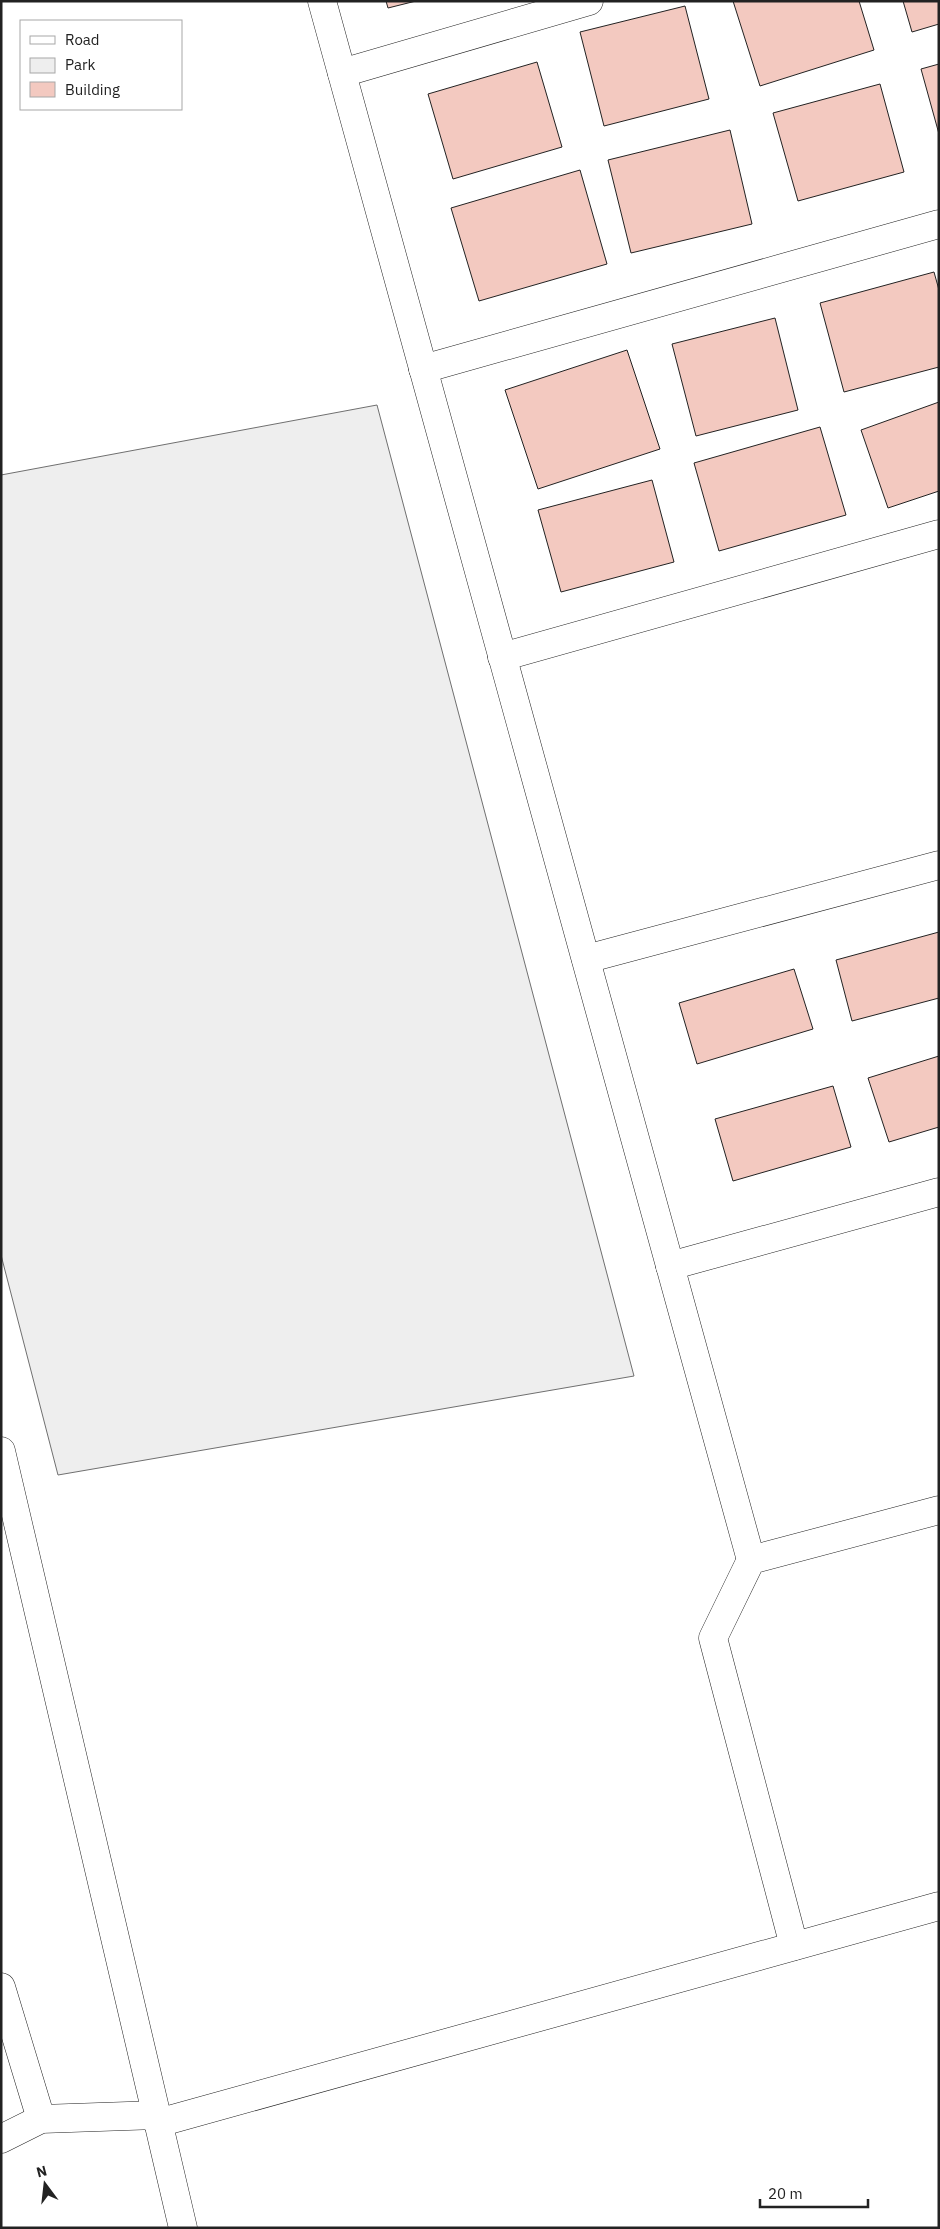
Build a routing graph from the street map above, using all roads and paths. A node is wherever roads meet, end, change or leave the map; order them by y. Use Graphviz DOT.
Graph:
graph roads {
  1 [pos="322,1"];
  2 [pos="589,1"];
  3 [pos="342,73"];
  4 [pos="939,224"];
  5 [pos="423,370"];
  6 [pos="939,534"];
  7 [pos="502,657"];
  8 [pos="939,865"];
  9 [pos="586,959"];
  10 [pos="939,1192"];
  11 [pos="670,1266"];
  12 [pos="1,1451"];
  13 [pos="939,1510"];
  14 [pos="751,1560"];
  15 [pos="939,1906"];
  16 [pos="794,1946"];
  17 [pos="1,1987"];
  18 [pos="41,2119"];
  19 [pos="157,2119"];
  20 [pos="1,2140"];
  21 [pos="183,2228"];
  1 -- 3 [label="street"];
  2 -- 3 [label="street"];
  3 -- 5 [label="street"];
  4 -- 5 [label="street"];
  5 -- 7 [label="street"];
  6 -- 7 [label="street"];
  7 -- 9 [label="street"];
  8 -- 9 [label="street"];
  9 -- 11 [label="street"];
  10 -- 11 [label="street"];
  11 -- 14 [label="street"];
  12 -- 19 [label="street"];
  13 -- 14 [label="street"];
  14 -- 16 [label="street"];
  15 -- 16 [label="street"];
  16 -- 19 [label="street"];
  17 -- 18 [label="street"];
  18 -- 19 [label="street"];
  18 -- 20 [label="street"];
  19 -- 21 [label="street"];
}
